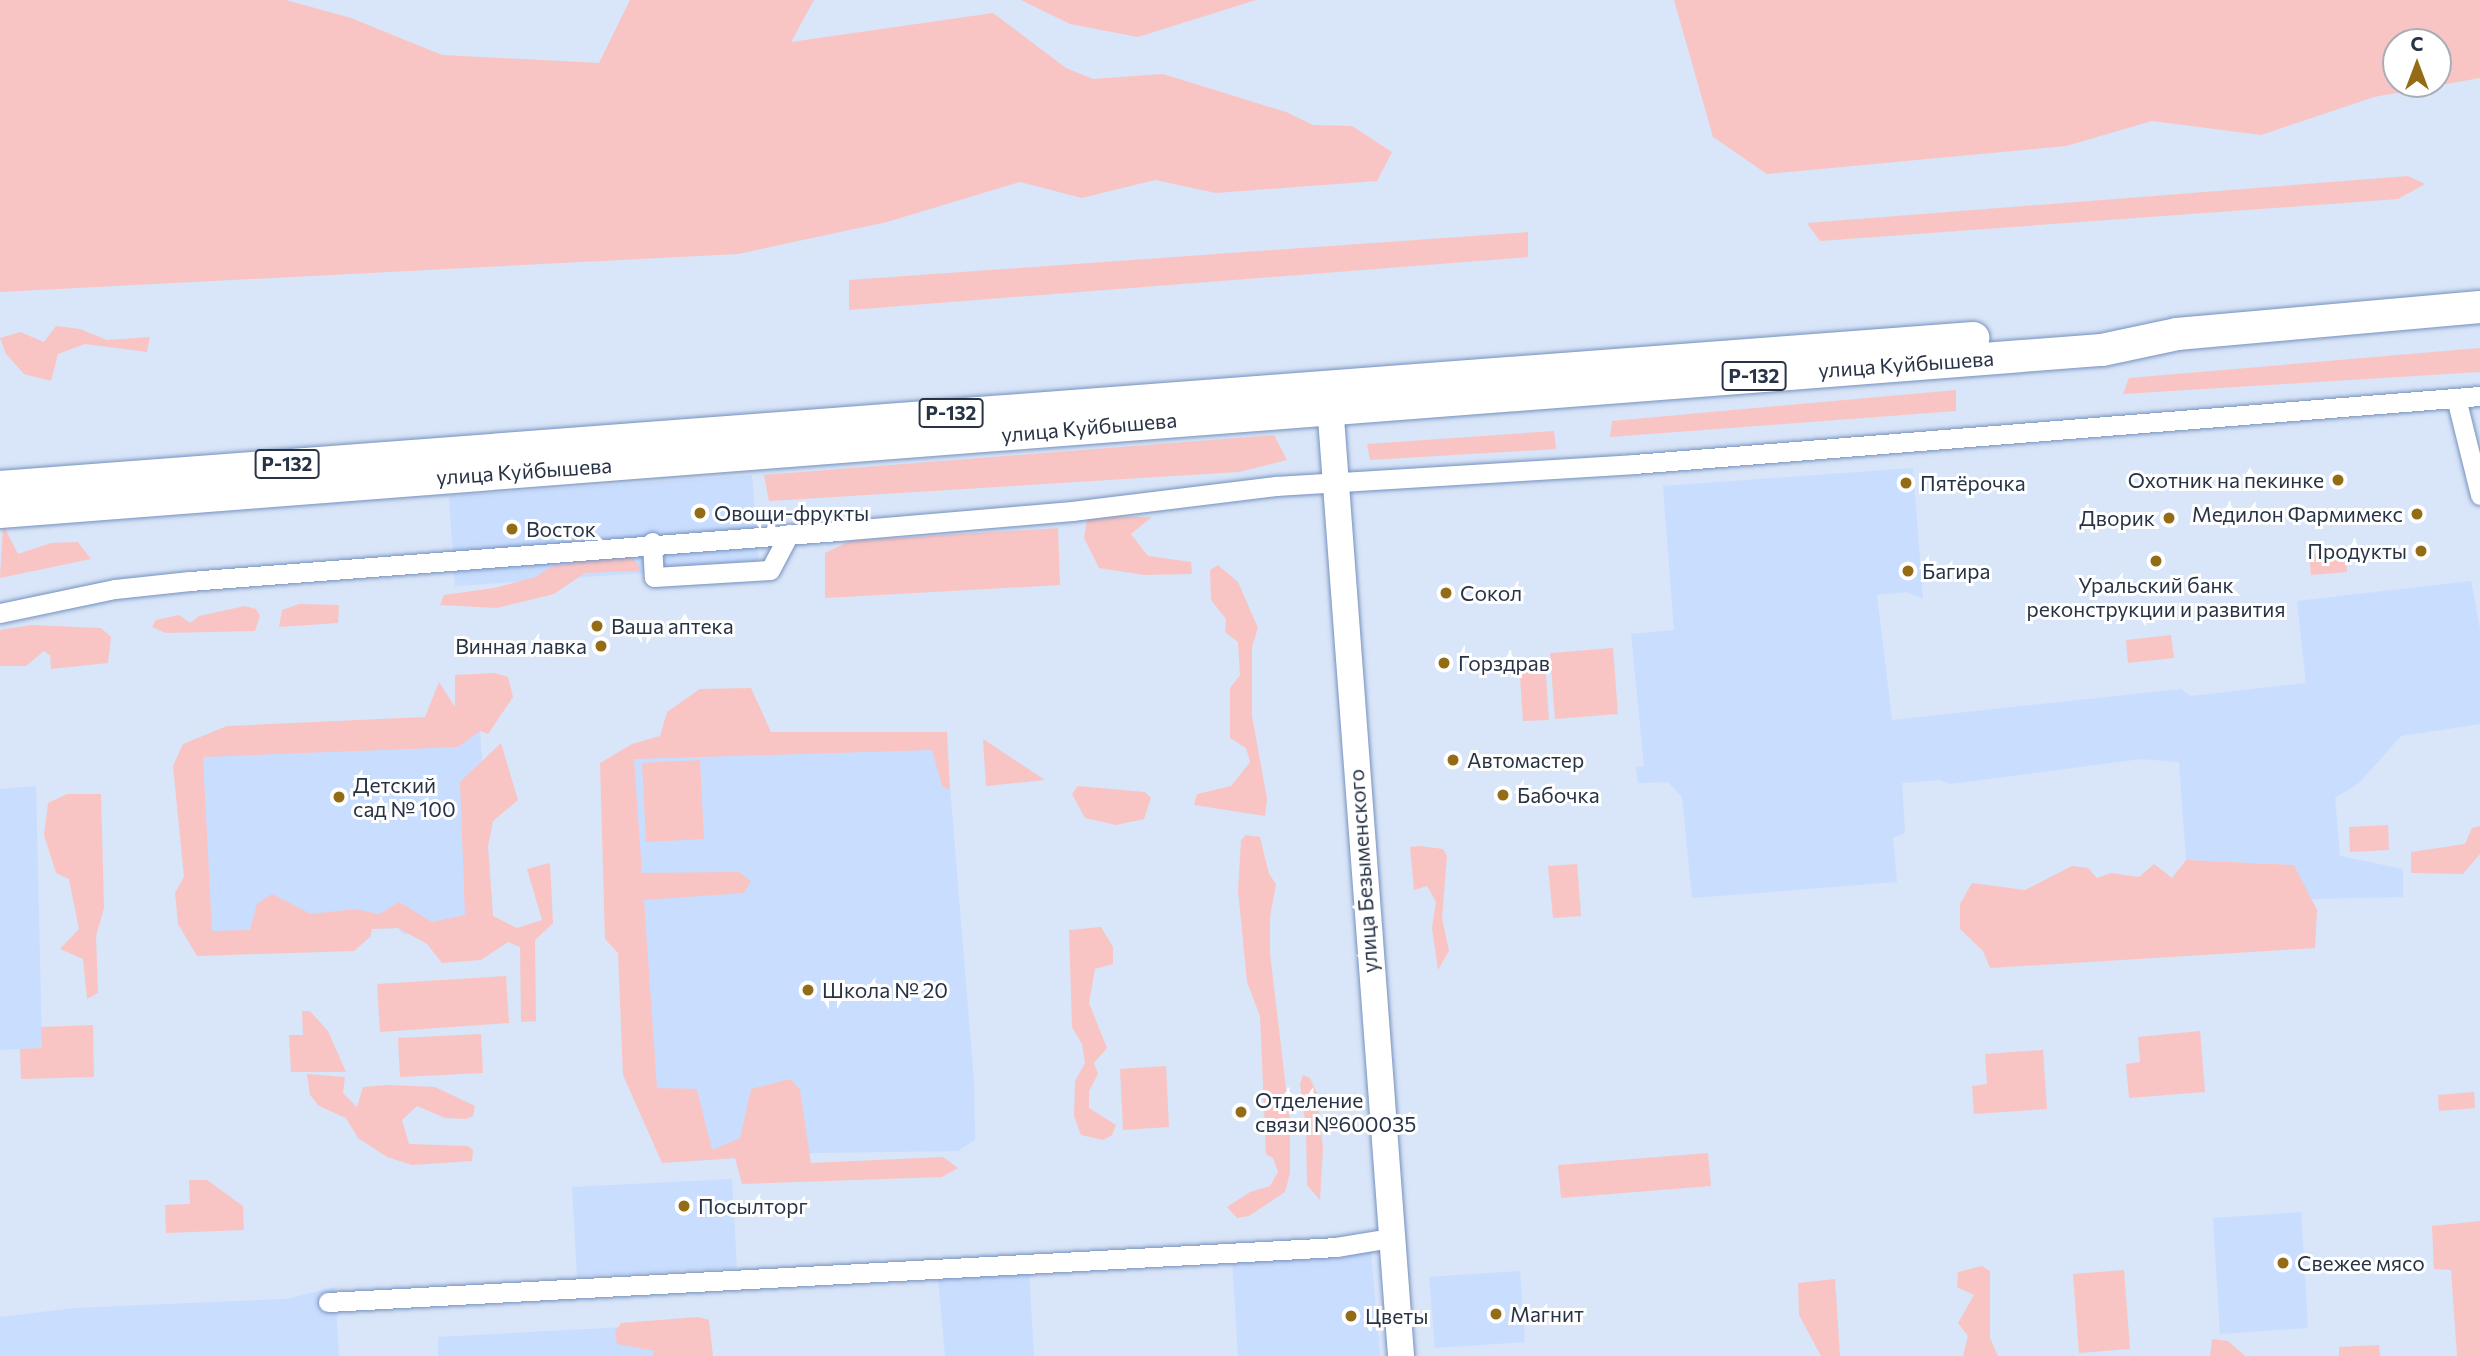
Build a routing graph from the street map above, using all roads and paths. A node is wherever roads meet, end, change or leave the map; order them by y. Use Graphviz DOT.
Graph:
graph roads {
  1 [pos="2480,307"];
  2 [pos="2480,396"];
  3 [pos="1329,397"];
  4 [pos="2456,398"];
  5 [pos="1336,482"];
  6 [pos="0,487"];
  7 [pos="2480,495"];
  8 [pos="0,512"];
  9 [pos="789,534"];
  10 [pos="652,542"];
  11 [pos="0,613"];
  12 [pos="1391,1238"];
  13 [pos="328,1302"];
  14 [pos="1401,1356"];
  1 -- 3 [label="highway, улица Куйбышева / Р-132"];
  2 -- 4 [label="street"];
  3 -- 5 [label="main road, улица Безыменского"];
  3 -- 6 [label="highway, улица Куйбышева / Р-132"];
  3 -- 8 [label="highway, улица Куйбышева / Р-132"];
  4 -- 5 [label="street"];
  4 -- 7 [label="street"];
  5 -- 9 [label="street"];
  5 -- 12 [label="main road, улица Безыменского"];
  9 -- 10 [label="street"];
  9 -- 10 [label="street"];
  10 -- 11 [label="street"];
  12 -- 13 [label="street"];
  12 -- 14 [label="main road, улица Безыменского"];
}
